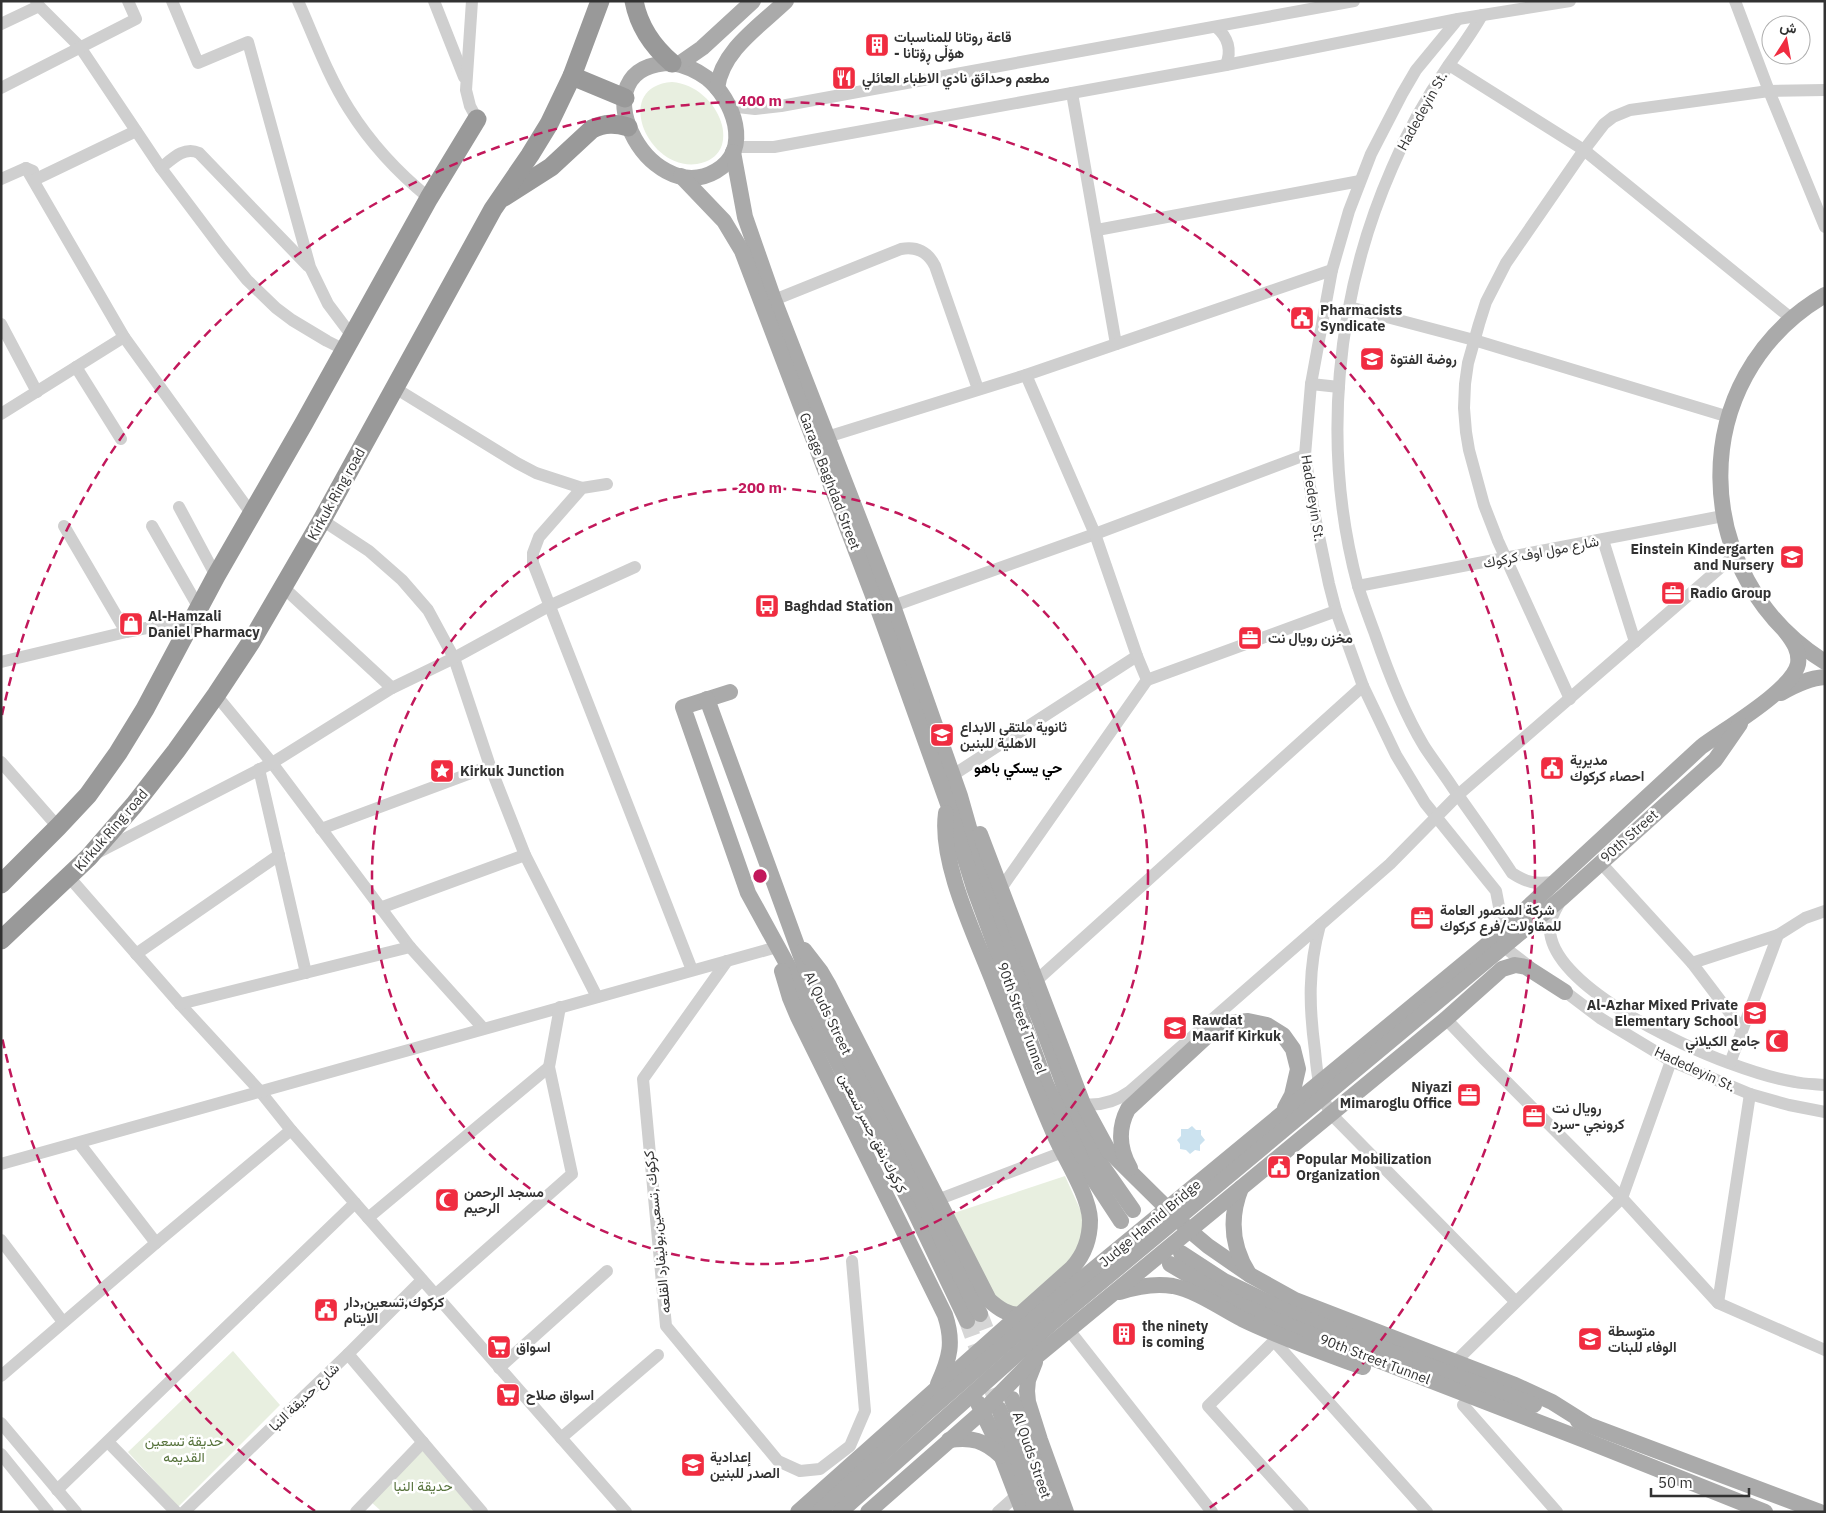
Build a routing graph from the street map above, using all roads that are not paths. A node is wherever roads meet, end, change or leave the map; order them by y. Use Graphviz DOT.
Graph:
graph roads {
  1 [pos="128,1"];
  2 [pos="172,1"];
  3 [pos="298,1"];
  4 [pos="434,1"];
  5 [pos="472,1"];
  6 [pos="600,1"];
  7 [pos="634,1"];
  8 [pos="753,1"];
  9 [pos="786,1"];
  10 [pos="1354,1"];
  11 [pos="1570,1"];
  12 [pos="1736,1"];
  13 [pos="37,4"];
  14 [pos="1482,15"];
  15 [pos="1458,19"];
  16 [pos="1,24"];
  17 [pos="1216,27"];
  18 [pos="80,47"];
  19 [pos="676,63"];
  20 [pos="1226,64"];
  21 [pos="1449,65"];
  22 [pos="572,76"];
  23 [pos="466,82"];
  24 [pos="1,88"];
  25 [pos="717,88"];
  26 [pos="1825,90"];
  27 [pos="1769,91"];
  28 [pos="1072,94"];
  29 [pos="624,98"];
  30 [pos="729,106"];
  31 [pos="477,119"];
  32 [pos="628,127"];
  33 [pos="136,132"];
  34 [pos="734,149"];
  35 [pos="1584,150"];
  36 [pos="161,168"];
  37 [pos="681,176"];
  38 [pos="39,178"];
  39 [pos="1,179"];
  40 [pos="1360,181"];
  41 [pos="429,198"];
  42 [pos="499,200"];
  43 [pos="1825,227"];
  44 [pos="1097,230"];
  45 [pos="310,268"];
  46 [pos="1332,270"];
  47 [pos="1825,295"];
  48 [pos="774,300"];
  49 [pos="1348,306"];
  50 [pos="1792,319"];
  51 [pos="1,324"];
  52 [pos="124,337"];
  53 [pos="1474,340"];
  54 [pos="348,343"];
  55 [pos="1116,344"];
  56 [pos="76,367"];
  57 [pos="1026,375"];
  58 [pos="1311,384"];
  59 [pos="1339,387"];
  60 [pos="395,388"];
  61 [pos="978,389"];
  62 [pos="36,392"];
  63 [pos="1,414"];
  64 [pos="1729,417"];
  65 [pos="827,437"];
  66 [pos="121,439"];
  67 [pos="1305,456"];
  68 [pos="607,484"];
  69 [pos="582,488"];
  70 [pos="179,508"];
  71 [pos="252,513"];
  72 [pos="1723,516"];
  73 [pos="322,520"];
  74 [pos="64,526"];
  75 [pos="152,526"];
  76 [pos="1094,534"];
  77 [pos="1602,540"];
  78 [pos="1735,555"];
  79 [pos="1506,558"];
  80 [pos="636,568"];
  81 [pos="216,576"];
  82 [pos="283,586"];
  83 [pos="1358,586"];
  84 [pos="549,606"];
  85 [pos="893,606"];
  86 [pos="1336,611"];
  87 [pos="196,613"];
  88 [pos="126,632"];
  89 [pos="1786,632"];
  90 [pos="1635,642"];
  91 [pos="1137,656"];
  92 [pos="454,658"];
  93 [pos="1,662"];
  94 [pos="1825,662"];
  95 [pos="1825,676"];
  96 [pos="1147,680"];
  97 [pos="1363,686"];
  98 [pos="392,688"];
  99 [pos="730,692"];
  100 [pos="216,695"];
  101 [pos="707,699"];
  102 [pos="1570,699"];
  103 [pos="1758,707"];
  104 [pos="1,762"];
  105 [pos="272,762"];
  106 [pos="490,766"];
  107 [pos="259,769"];
  108 [pos="953,775"];
  109 [pos="1458,795"];
  110 [pos="954,800"];
  111 [pos="1437,816"];
  112 [pos="58,827"];
  113 [pos="321,829"];
  114 [pos="279,855"];
  115 [pos="525,855"];
  116 [pos="89,857"];
  117 [pos="1600,862"];
  118 [pos="69,877"];
  119 [pos="1554,882"];
  120 [pos="1,884"];
  121 [pos="1002,887"];
  122 [pos="1563,897"];
  123 [pos="380,908"];
  124 [pos="1825,911"];
  125 [pos="1320,925"];
  126 [pos="9,926"];
  127 [pos="1778,935"];
  128 [pos="1,940"];
  129 [pos="795,942"];
  130 [pos="1497,944"];
  131 [pos="410,947"];
  132 [pos="777,947"];
  133 [pos="136,954"];
  134 [pos="727,961"];
  135 [pos="1692,963"];
  136 [pos="692,970"];
  137 [pos="306,973"];
  138 [pos="1037,980"];
  139 [pos="1565,992"];
  140 [pos="597,997"];
  141 [pos="180,1004"];
  142 [pos="560,1007"];
  143 [pos="1446,1020"];
  144 [pos="483,1028"];
  145 [pos="1742,1029"];
  146 [pos="1671,1061"];
  147 [pos="1730,1064"];
  148 [pos="549,1067"];
  149 [pos="1794,1082"];
  150 [pos="1825,1085"];
  151 [pos="259,1090"];
  152 [pos="1750,1094"];
  153 [pos="1084,1104"];
  154 [pos="1789,1105"];
  155 [pos="1825,1112"];
  156 [pos="1331,1114"];
  157 [pos="1277,1118"];
  158 [pos="291,1130"];
  159 [pos="79,1143"];
  160 [pos="1063,1152"];
  161 [pos="1,1164"];
  162 [pos="1138,1181"];
  163 [pos="1241,1188"];
  164 [pos="1622,1198"];
  165 [pos="937,1200"];
  166 [pos="355,1203"];
  167 [pos="1127,1215"];
  168 [pos="368,1218"];
  169 [pos="1189,1230"];
  170 [pos="1,1240"];
  171 [pos="156,1243"];
  172 [pos="852,1261"];
  173 [pos="606,1270"];
  174 [pos="1250,1275"];
  175 [pos="422,1280"];
  176 [pos="435,1295"];
  177 [pos="1109,1296"];
  178 [pos="1515,1301"];
  179 [pos="1718,1303"];
  180 [pos="1021,1314"];
  181 [pos="974,1317"];
  182 [pos="64,1322"];
  183 [pos="1069,1330"];
  184 [pos="1275,1338"];
  185 [pos="1825,1350"];
  186 [pos="950,1353"];
  187 [pos="348,1354"];
  188 [pos="658,1355"];
  189 [pos="1037,1356"];
  190 [pos="1455,1362"];
  191 [pos="499,1368"];
  192 [pos="957,1371"];
  193 [pos="1,1376"];
  194 [pos="935,1390"];
  195 [pos="1463,1405"];
  196 [pos="983,1411"];
  197 [pos="1,1423"];
  198 [pos="1587,1424"];
  199 [pos="561,1438"];
  200 [pos="949,1440"];
  201 [pos="1587,1440"];
  202 [pos="108,1442"];
  203 [pos="423,1442"];
  204 [pos="1,1454"];
  205 [pos="1003,1458"];
  206 [pos="57,1490"];
  207 [pos="1017,1495"];
  208 [pos="1825,1504"];
  209 [pos="42,1509"];
  210 [pos="76,1512"];
  211 [pos="176,1512"];
  212 [pos="184,1512"];
  213 [pos="356,1512"];
  214 [pos="482,1512"];
  215 [pos="626,1512"];
  216 [pos="798,1512"];
  217 [pos="819,1512"];
  218 [pos="840,1512"];
  219 [pos="868,1512"];
  220 [pos="998,1512"];
  221 [pos="1023,1512"];
  222 [pos="1037,1512"];
  223 [pos="1052,1512"];
  224 [pos="1066,1512"];
  225 [pos="1212,1512"];
  226 [pos="1303,1512"];
  227 [pos="1427,1512"];
  228 [pos="1557,1512"];
  229 [pos="1765,1512"];
  230 [pos="1820,1512"];
  1 -- 18 [label="street"];
  2 -- 45 [label="street"];
  3 -- 41 [label="street"];
  4 -- 23 [label="street"];
  5 -- 23 [label="street"];
  6 -- 22 [label="highway, Kirkuk Ring road"];
  7 -- 19 [label="highway"];
  8 -- 19 [label="main road"];
  9 -- 25 [label="main road"];
  10 -- 17 [label="street"];
  11 -- 14 [label="street"];
  12 -- 27 [label="street"];
  13 -- 16 [label="street"];
  13 -- 18 [label="street"];
  14 -- 15 [label="street"];
  14 -- 21 [label="street, Hadedeyin St."];
  15 -- 20 [label="street"];
  15 -- 40 [label="street, Hadedeyin St."];
  17 -- 20 [label="street"];
  17 -- 30 [label="street"];
  18 -- 24 [label="street"];
  18 -- 33 [label="street"];
  19 -- 25 [label="main road"];
  19 -- 29 [label="main road"];
  20 -- 28 [label="street"];
  21 -- 35 [label="street"];
  21 -- 49 [label="street, Hadedeyin St."];
  22 -- 29 [label="highway"];
  22 -- 42 [label="highway, Kirkuk Ring road"];
  23 -- 31 [label="street"];
  25 -- 30 [label="main road"];
  26 -- 27 [label="street"];
  27 -- 35 [label="street"];
  27 -- 43 [label="street"];
  28 -- 34 [label="street"];
  28 -- 44 [label="street"];
  29 -- 32 [label="main road"];
  30 -- 34 [label="main road"];
  31 -- 41 [label="highway"];
  32 -- 37 [label="main road"];
  32 -- 42 [label="highway"];
  33 -- 36 [label="street"];
  33 -- 38 [label="street"];
  34 -- 37 [label="main road"];
  34 -- 48 [label="main road, Garage Baghdad Street"];
  35 -- 50 [label="street"];
  35 -- 53 [label="street"];
  36 -- 45 [label="street"];
  36 -- 54 [label="street"];
  37 -- 110 [label="main road, Garage Baghdad Street"];
  38 -- 39 [label="street"];
  38 -- 52 [label="street"];
  40 -- 44 [label="street"];
  40 -- 46 [label="street, Hadedeyin St."];
  41 -- 54 [label="highway"];
  42 -- 60 [label="highway, Kirkuk Ring road"];
  44 -- 55 [label="street"];
  45 -- 54 [label="street"];
  46 -- 55 [label="street"];
  46 -- 58 [label="street, Hadedeyin St."];
  47 -- 50 [label="main road"];
  48 -- 61 [label="street"];
  48 -- 65 [label="main road, Garage Baghdad Street"];
  49 -- 53 [label="street"];
  49 -- 59 [label="street, Hadedeyin St."];
  50 -- 64 [label="main road"];
  51 -- 62 [label="street"];
  52 -- 56 [label="street"];
  52 -- 71 [label="street"];
  53 -- 64 [label="street"];
  53 -- 79 [label="street"];
  54 -- 71 [label="highway"];
  55 -- 57 [label="street"];
  56 -- 62 [label="street"];
  56 -- 66 [label="street"];
  57 -- 61 [label="street"];
  57 -- 76 [label="street"];
  58 -- 59 [label="street"];
  58 -- 67 [label="street, Hadedeyin St."];
  59 -- 83 [label="street, Hadedeyin St."];
  60 -- 69 [label="street"];
  60 -- 73 [label="highway, Kirkuk Ring road"];
  61 -- 65 [label="street"];
  62 -- 63 [label="street"];
  64 -- 72 [label="main road"];
  65 -- 85 [label="main road, Garage Baghdad Street"];
  67 -- 76 [label="street"];
  67 -- 86 [label="street, Hadedeyin St."];
  68 -- 69 [label="street"];
  69 -- 84 [label="street"];
  70 -- 81 [label="street"];
  71 -- 81 [label="highway"];
  72 -- 77 [label="street, شارع مول اوف كركوك"];
  72 -- 78 [label="main road"];
  73 -- 82 [label="highway, Kirkuk Ring road"];
  73 -- 92 [label="street"];
  74 -- 88 [label="street"];
  75 -- 87 [label="street"];
  76 -- 85 [label="street"];
  76 -- 91 [label="street"];
  77 -- 79 [label="street, شارع مول اوف كركوك"];
  77 -- 90 [label="street"];
  78 -- 89 [label="main road"];
  78 -- 90 [label="street"];
  79 -- 83 [label="street, شارع مول اوف كركوك"];
  79 -- 102 [label="street"];
  80 -- 84 [label="street"];
  81 -- 87 [label="highway"];
  82 -- 98 [label="street"];
  82 -- 100 [label="highway, Kirkuk Ring road"];
  83 -- 109 [label="street, Hadedeyin St."];
  84 -- 92 [label="street"];
  84 -- 136 [label="street"];
  85 -- 108 [label="main road, Garage Baghdad Street"];
  86 -- 96 [label="street"];
  86 -- 97 [label="street, Hadedeyin St."];
  87 -- 88 [label="street"];
  87 -- 112 [label="highway"];
  88 -- 93 [label="street"];
  89 -- 94 [label="main road"];
  89 -- 103 [label="main road, 90th Street"];
  90 -- 102 [label="street"];
  91 -- 96 [label="street"];
  91 -- 108 [label="street"];
  92 -- 98 [label="street"];
  92 -- 106 [label="street"];
  95 -- 103 [label="main road, 90th Street"];
  96 -- 121 [label="street"];
  97 -- 111 [label="street, Hadedeyin St."];
  97 -- 138 [label="street"];
  98 -- 105 [label="street"];
  99 -- 101 [label="main road"];
  100 -- 105 [label="street"];
  100 -- 116 [label="highway, Kirkuk Ring road"];
  101 -- 129 [label="main road, Al Quds Street"];
  101 -- 132 [label="main road"];
  102 -- 109 [label="street"];
  103 -- 117 [label="main road, 90th Street"];
  103 -- 119 [label="main road, 90th Street"];
  104 -- 112 [label="street"];
  105 -- 107 [label="street"];
  105 -- 113 [label="street"];
  106 -- 113 [label="street"];
  106 -- 115 [label="street"];
  107 -- 114 [label="street"];
  107 -- 116 [label="street"];
  108 -- 110 [label="main road, Garage Baghdad Street"];
  109 -- 111 [label="street"];
  109 -- 119 [label="street, Hadedeyin St."];
  110 -- 121 [label="main road"];
  110 -- 160 [label="main road"];
  110 -- 167 [label="main road, 90th Street Tunnel"];
  111 -- 125 [label="street"];
  111 -- 130 [label="street, Hadedeyin St."];
  112 -- 120 [label="highway"];
  113 -- 123 [label="street"];
  114 -- 133 [label="street"];
  114 -- 137 [label="street"];
  115 -- 123 [label="street"];
  115 -- 140 [label="street"];
  116 -- 118 [label="highway, Kirkuk Ring road"];
  117 -- 122 [label="main road, 90th Street"];
  117 -- 135 [label="street"];
  118 -- 126 [label="highway, Kirkuk Ring road"];
  118 -- 133 [label="street"];
  119 -- 130 [label="main road, 90th Street"];
  121 -- 138 [label="main road"];
  122 -- 130 [label="main road, 90th Street"];
  122 -- 147 [label="street, Hadedeyin St."];
  123 -- 131 [label="street"];
  124 -- 127 [label="street"];
  125 -- 153 [label="street"];
  125 -- 156 [label="street"];
  126 -- 128 [label="highway, Kirkuk Ring road"];
  127 -- 135 [label="street"];
  127 -- 145 [label="street"];
  129 -- 165 [label="main road"];
  129 -- 181 [label="main road, Al Quds Street"];
  130 -- 139 [label="street, Hadedeyin St."];
  130 -- 157 [label="main road, Judge Hamid Bridge"];
  130 -- 218 [label="main road, Judge Hamid Bridge"];
  131 -- 137 [label="street"];
  131 -- 144 [label="street"];
  132 -- 134 [label="street"];
  132 -- 181 [label="main road, كركوك,نفق جسر تسعين"];
  132 -- 186 [label="main road"];
  133 -- 141 [label="street"];
  134 -- 136 [label="street"];
  134 -- 172 [label="street, كركوك ,تسعين,بوليفارد القلعه"];
  135 -- 145 [label="street"];
  136 -- 140 [label="street"];
  137 -- 141 [label="street"];
  138 -- 153 [label="main road"];
  139 -- 143 [label="main road"];
  139 -- 146 [label="street, Hadedeyin St."];
  140 -- 142 [label="street"];
  141 -- 151 [label="street"];
  142 -- 144 [label="street"];
  142 -- 148 [label="street"];
  143 -- 156 [label="main road"];
  143 -- 164 [label="street"];
  144 -- 151 [label="street"];
  145 -- 147 [label="street"];
  146 -- 152 [label="street, Hadedeyin St."];
  146 -- 164 [label="street"];
  147 -- 149 [label="street, Hadedeyin St."];
  148 -- 168 [label="street"];
  148 -- 176 [label="street"];
  149 -- 150 [label="street, Hadedeyin St."];
  149 -- 154 [label="street"];
  151 -- 158 [label="street"];
  151 -- 159 [label="street"];
  152 -- 154 [label="street, Hadedeyin St."];
  152 -- 179 [label="street"];
  153 -- 162 [label="main road"];
  154 -- 155 [label="street, Hadedeyin St."];
  156 -- 163 [label="main road"];
  156 -- 178 [label="street"];
  157 -- 162 [label="main road"];
  157 -- 217 [label="main road, Judge Hamid Bridge"];
  158 -- 166 [label="street"];
  158 -- 171 [label="street"];
  159 -- 161 [label="street"];
  159 -- 171 [label="street"];
  160 -- 165 [label="street"];
  160 -- 180 [label="main road"];
  162 -- 169 [label="main road"];
  163 -- 169 [label="main road"];
  163 -- 174 [label="main road"];
  164 -- 178 [label="street"];
  164 -- 179 [label="street"];
  165 -- 180 [label="main road"];
  166 -- 168 [label="street"];
  166 -- 202 [label="street"];
  168 -- 175 [label="street"];
  169 -- 174 [label="main road"];
  169 -- 177 [label="main road"];
  170 -- 182 [label="street"];
  171 -- 182 [label="street"];
  173 -- 191 [label="street"];
  174 -- 190 [label="main road"];
  175 -- 176 [label="street"];
  175 -- 187 [label="street, شارع حديقة النبا"];
  176 -- 191 [label="street"];
  177 -- 183 [label="main road"];
  177 -- 184 [label="main road"];
  178 -- 190 [label="street"];
  179 -- 185 [label="street"];
  180 -- 192 [label="main road"];
  182 -- 193 [label="street"];
  183 -- 189 [label="main road"];
  183 -- 225 [label="street"];
  184 -- 195 [label="main road"];
  184 -- 226 [label="street"];
  184 -- 227 [label="street"];
  186 -- 192 [label="main road"];
  186 -- 194 [label="main road"];
  187 -- 203 [label="street"];
  187 -- 212 [label="street, شارع حديقة النبا"];
  188 -- 199 [label="street"];
  189 -- 196 [label="main road"];
  189 -- 224 [label="main road"];
  190 -- 198 [label="main road"];
  191 -- 199 [label="street"];
  192 -- 194 [label="main road"];
  192 -- 196 [label="main road"];
  194 -- 216 [label="main road"];
  195 -- 201 [label="main road"];
  195 -- 228 [label="street"];
  196 -- 200 [label="main road"];
  196 -- 205 [label="main road"];
  197 -- 206 [label="street"];
  198 -- 201 [label="main road, 90th Street Tunnel"];
  198 -- 230 [label="main road"];
  199 -- 215 [label="street"];
  200 -- 205 [label="main road"];
  200 -- 219 [label="main road"];
  201 -- 229 [label="main road"];
  202 -- 206 [label="street"];
  202 -- 211 [label="street"];
  203 -- 213 [label="street"];
  203 -- 214 [label="street"];
  204 -- 209 [label="street"];
  205 -- 207 [label="main road"];
  206 -- 210 [label="street"];
  207 -- 220 [label="street"];
  207 -- 221 [label="main road"];
  208 -- 230 [label="street"];
  222 -- 223 [label="main road, Al Quds Street"];
}
